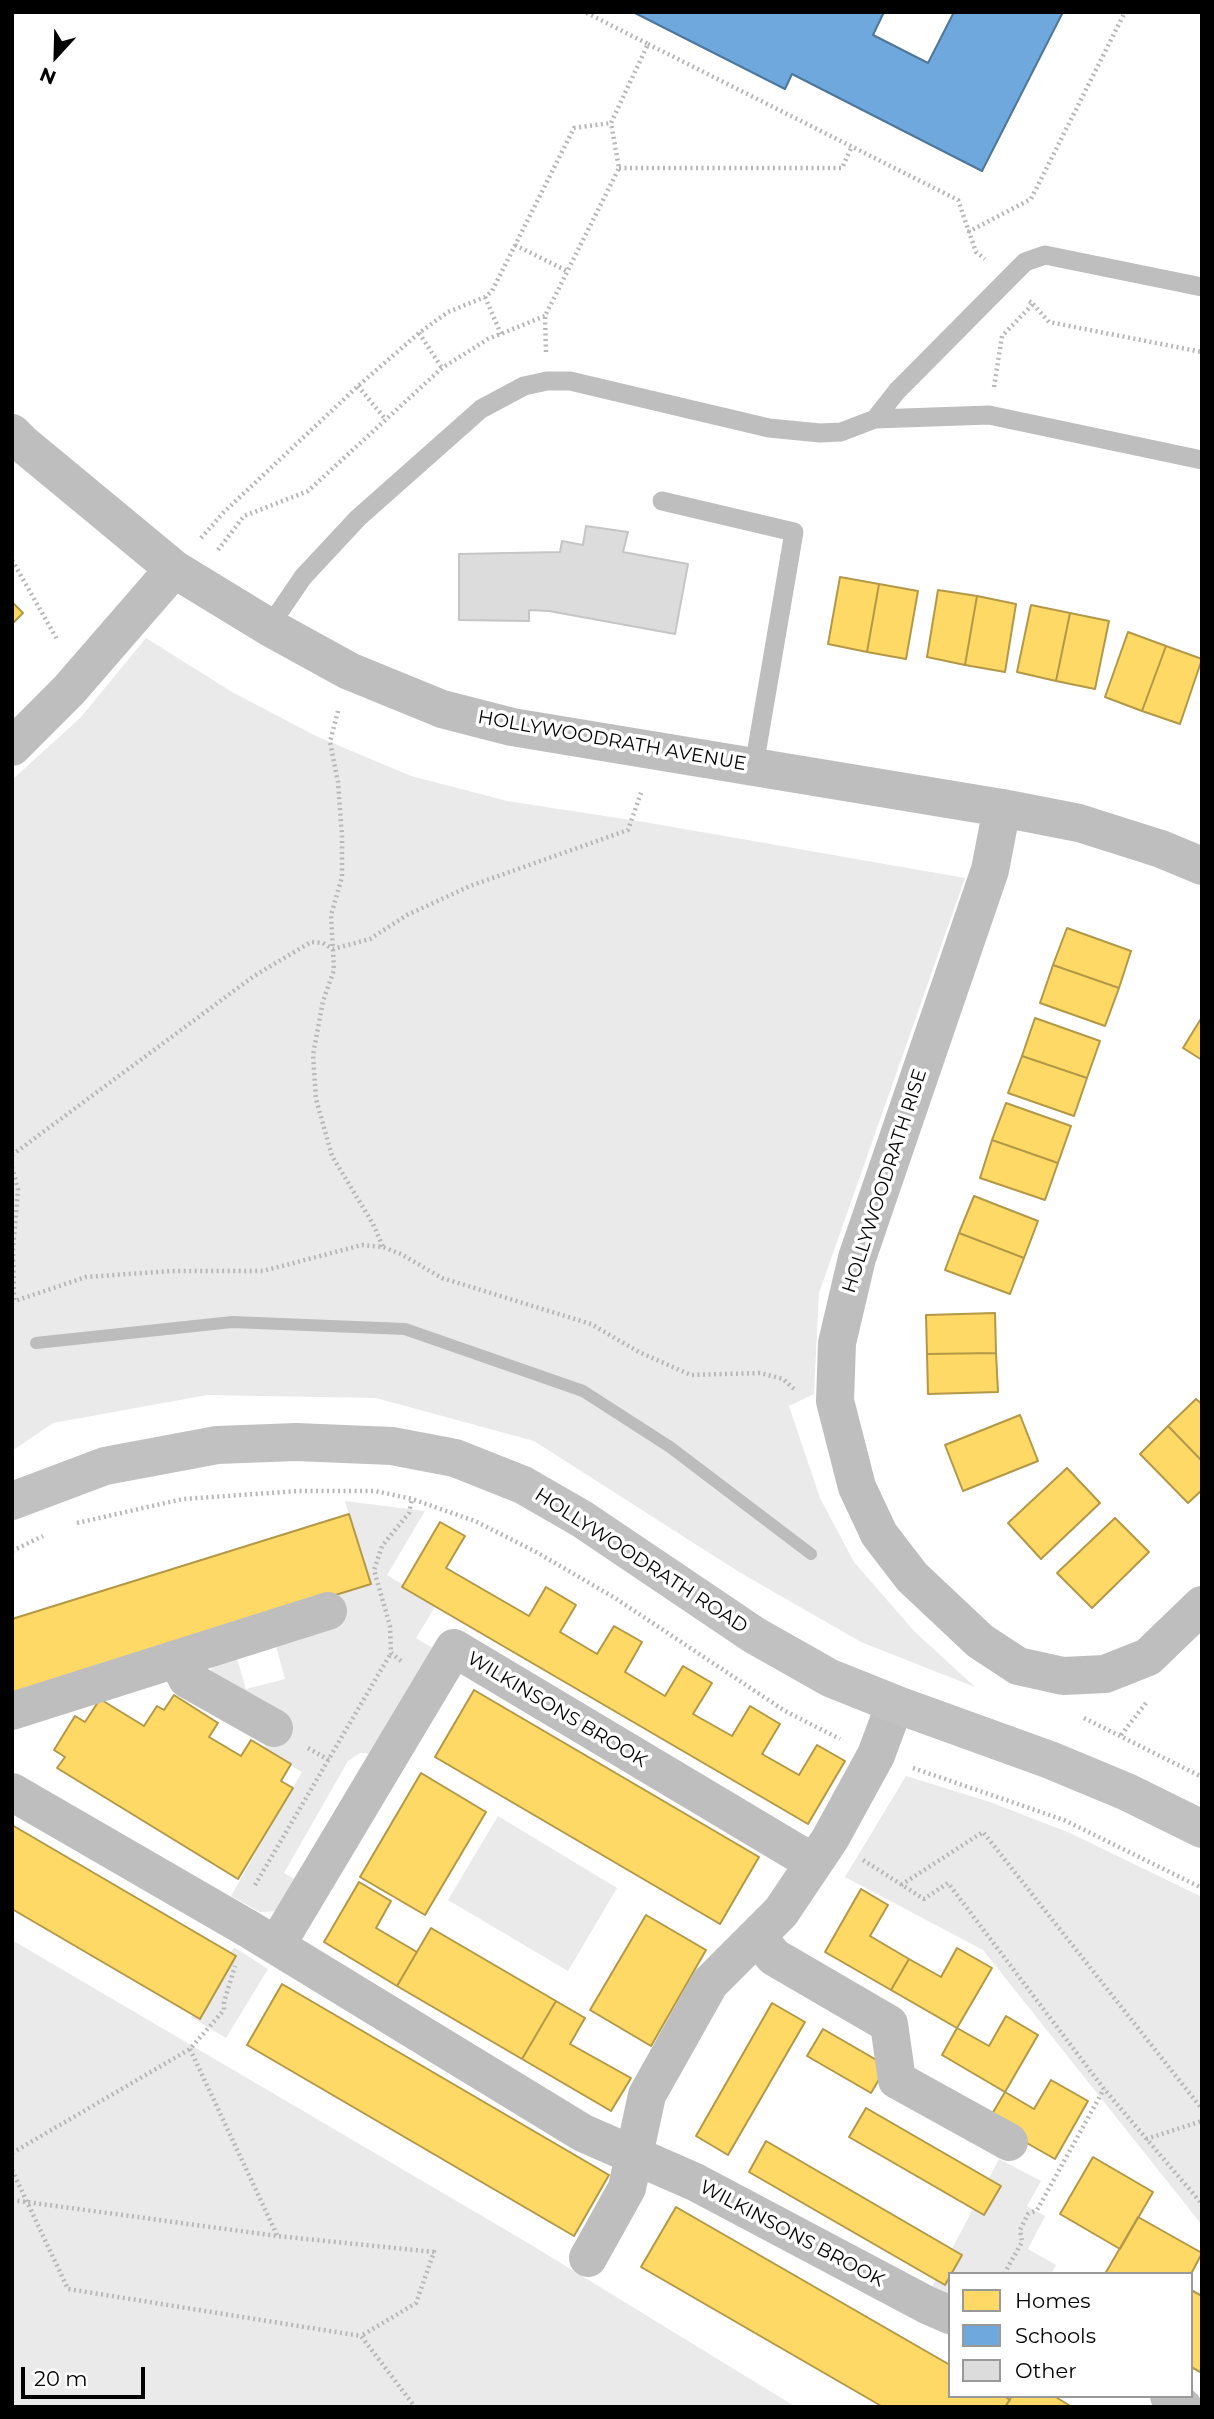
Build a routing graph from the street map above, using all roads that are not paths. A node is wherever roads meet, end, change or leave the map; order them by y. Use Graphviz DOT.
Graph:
graph roads {
  1 [pos="1202,287"];
  2 [pos="875,419"];
  3 [pos="12,433"];
  4 [pos="1202,460"];
  5 [pos="662,501"];
  6 [pos="174,569"];
  7 [pos="269,627"];
  8 [pos="12,747"];
  9 [pos="754,766"];
  10 [pos="1002,808"];
  11 [pos="1202,866"];
  12 [pos="12,1501"];
  13 [pos="1202,1605"];
  14 [pos="328,1611"];
  15 [pos="177,1659"];
  16 [pos="895,1704"];
  17 [pos="12,1711"];
  18 [pos="274,1728"];
  19 [pos="12,1793"];
  20 [pos="1202,1829"];
  21 [pos="822,1852"];
  22 [pos="757,1936"];
  23 [pos="276,1946"];
  24 [pos="1009,2142"];
  25 [pos="634,2155"];
  26 [pos="588,2258"];
  27 [pos="948,2314"];
  1 -- 2 [label="lane"];
  2 -- 4 [label="lane"];
  2 -- 7 [label="lane"];
  3 -- 6 [label="street, HOLLYWOODRATH AVENUE"];
  5 -- 9 [label="lane"];
  6 -- 7 [label="street, HOLLYWOODRATH AVENUE"];
  6 -- 8 [label="street"];
  7 -- 9 [label="street, HOLLYWOODRATH AVENUE"];
  9 -- 10 [label="street, HOLLYWOODRATH AVENUE"];
  10 -- 11 [label="street, HOLLYWOODRATH AVENUE"];
  10 -- 13 [label="street, HOLLYWOODRATH RISE"];
  12 -- 16 [label="main road, HOLLYWOODRATH ROAD"];
  14 -- 15 [label="street"];
  15 -- 17 [label="street"];
  15 -- 18 [label="street"];
  16 -- 20 [label="main road, HOLLYWOODRATH ROAD"];
  16 -- 21 [label="street"];
  19 -- 23 [label="street, WILKINSONS BROOK"];
  21 -- 22 [label="street"];
  21 -- 23 [label="street, WILKINSONS BROOK"];
  22 -- 24 [label="street"];
  22 -- 25 [label="street"];
  23 -- 25 [label="street, WILKINSONS BROOK"];
  25 -- 26 [label="street"];
  25 -- 27 [label="street, WILKINSONS BROOK"];
}
